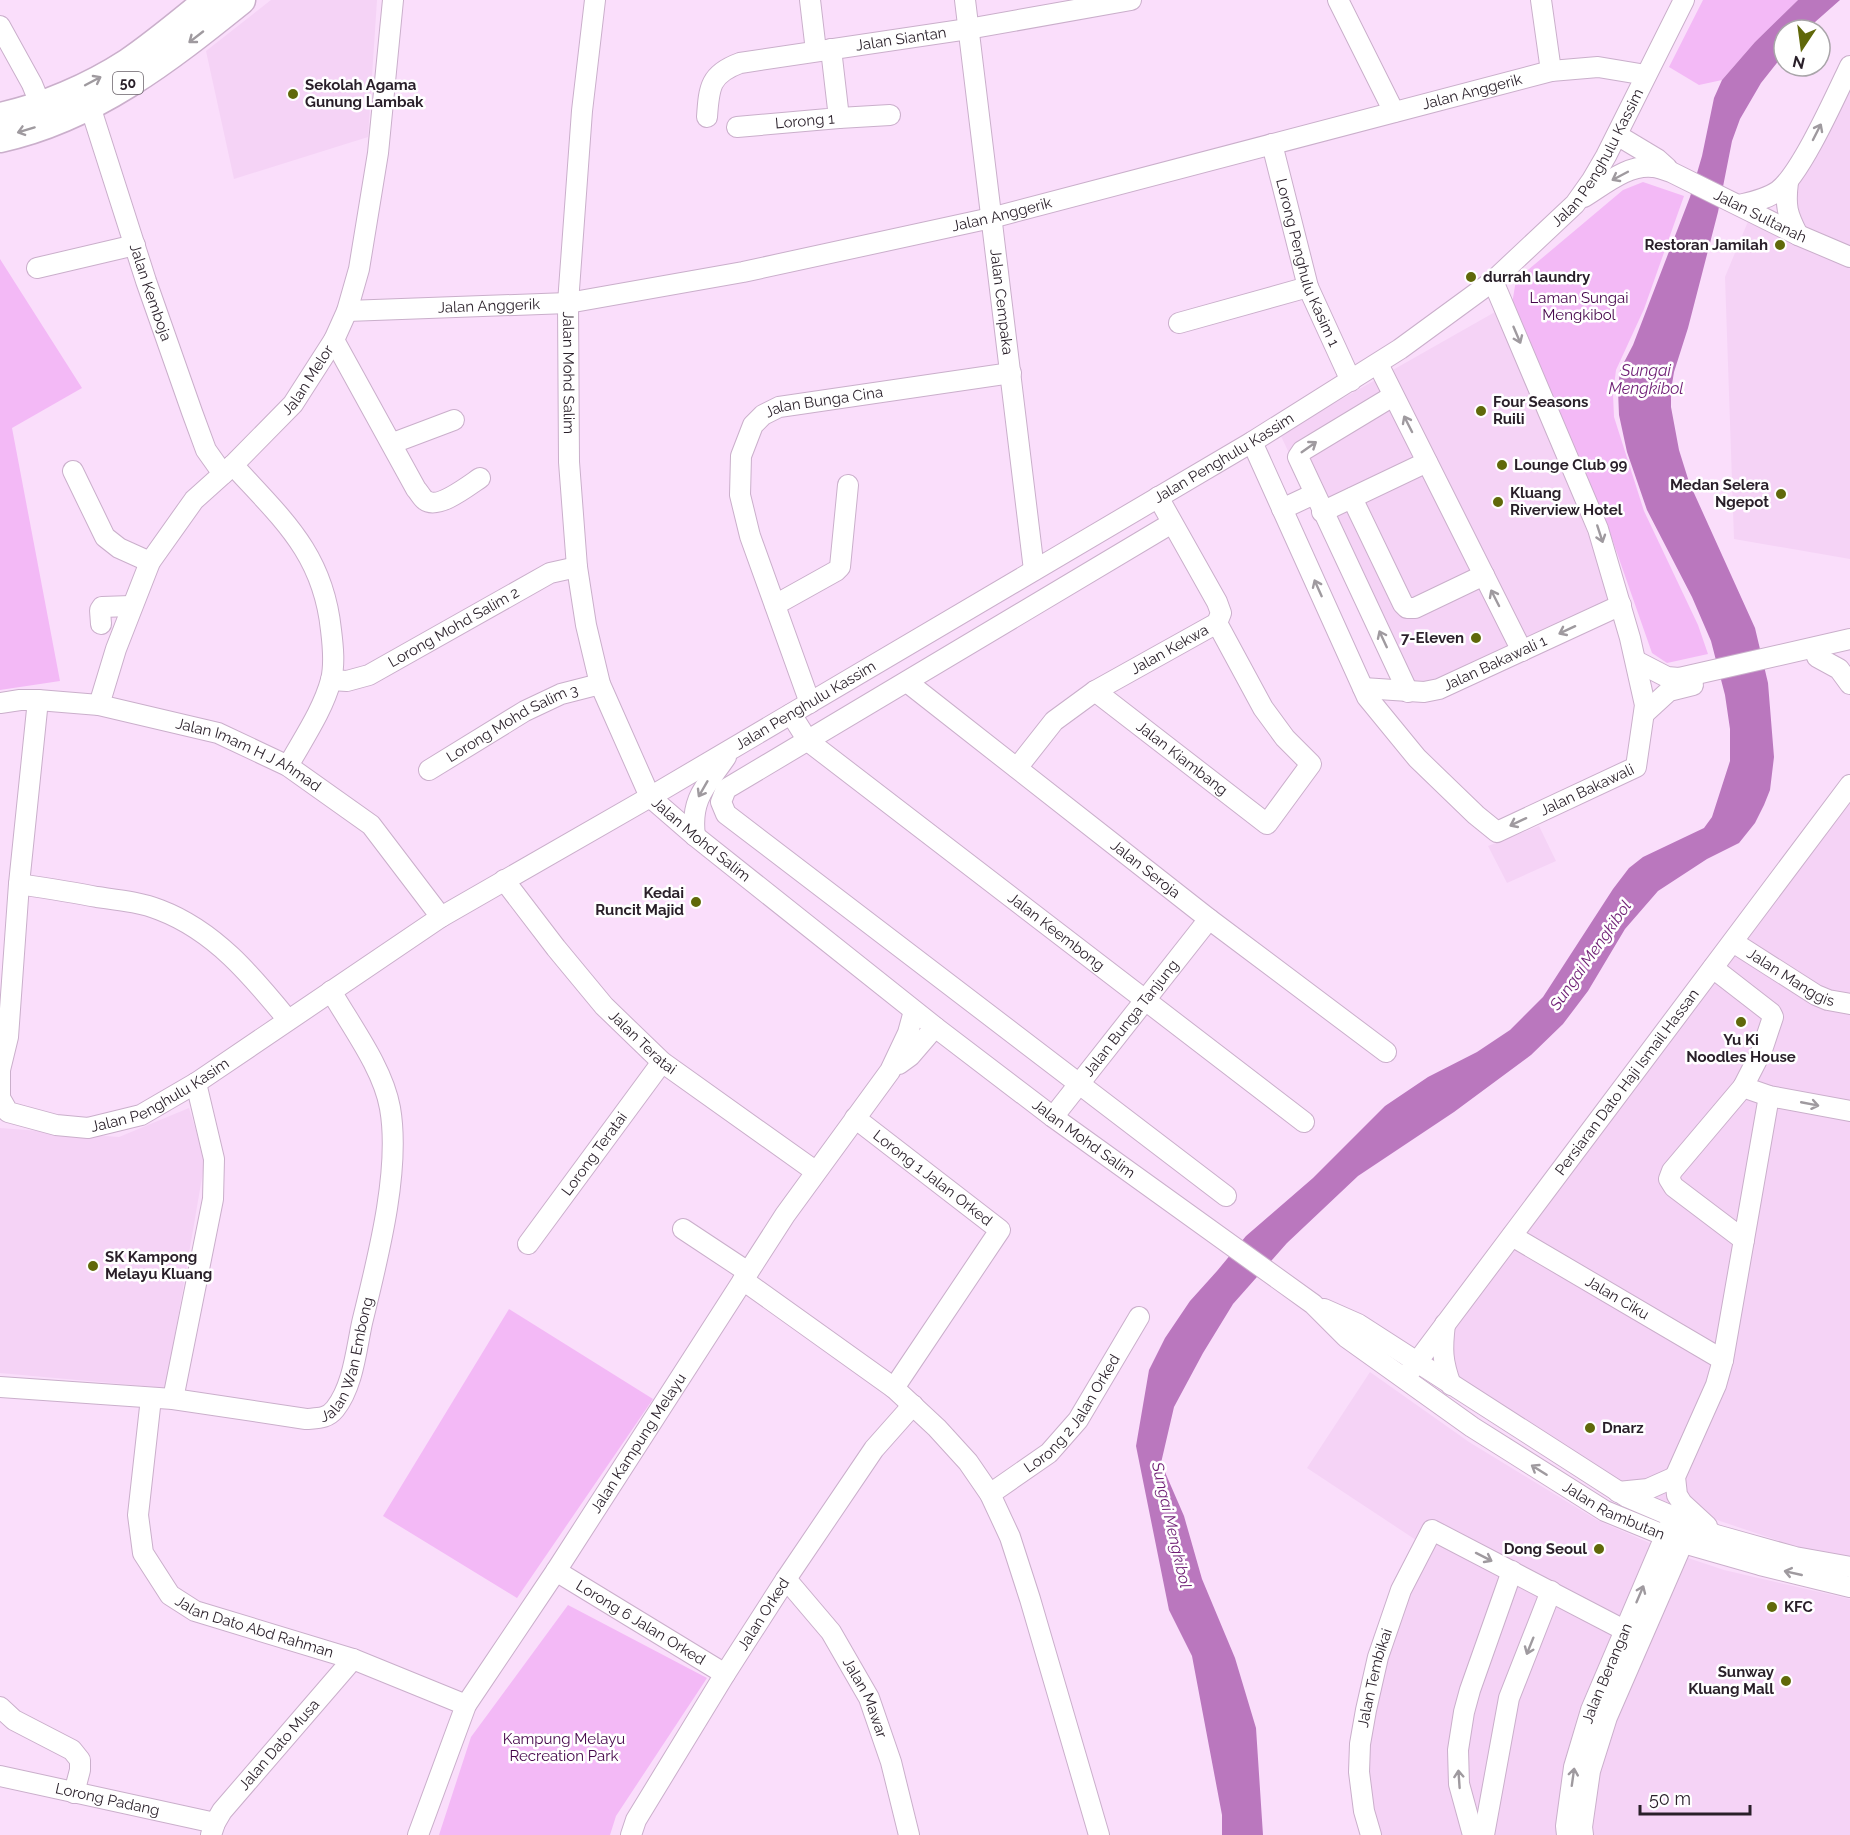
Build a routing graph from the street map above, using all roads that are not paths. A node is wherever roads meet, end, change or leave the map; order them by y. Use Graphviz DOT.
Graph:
graph roads {
  1 [pos="209,0"];
  2 [pos="241,0"];
  3 [pos="393,0"];
  4 [pos="595,0"];
  5 [pos="810,0"];
  6 [pos="965,0"];
  7 [pos="1131,0"];
  8 [pos="1338,0"];
  9 [pos="1541,0"];
  10 [pos="1684,0"];
  11 [pos="0,26"];
  12 [pos="968,29"];
  13 [pos="824,50"];
  14 [pos="1850,66"];
  15 [pos="1551,71"];
  16 [pos="1646,75"];
  17 [pos="1845,88"];
  18 [pos="41,106"];
  19 [pos="90,106"];
  20 [pos="1394,112"];
  21 [pos="890,115"];
  22 [pos="0,117"];
  23 [pos="707,117"];
  24 [pos="839,118"];
  25 [pos="737,127"];
  26 [pos="1617,135"];
  27 [pos="0,138"];
  28 [pos="1272,144"];
  29 [pos="1671,172"];
  30 [pos="1788,182"];
  31 [pos="1575,204"];
  32 [pos="1739,205"];
  33 [pos="991,218"];
  34 [pos="1798,235"];
  35 [pos="135,244"];
  36 [pos="1850,258"];
  37 [pos="37,268"];
  38 [pos="1493,281"];
  39 [pos="1308,287"];
  40 [pos="568,303"];
  41 [pos="347,311"];
  42 [pos="1179,324"];
  43 [pos="334,340"];
  44 [pos="1378,364"];
  45 [pos="1011,374"];
  46 [pos="1351,381"];
  47 [pos="1394,396"];
  48 [pos="454,420"];
  49 [pos="393,442"];
  50 [pos="1252,442"];
  51 [pos="1427,462"];
  52 [pos="228,470"];
  53 [pos="73,471"];
  54 [pos="480,478"];
  55 [pos="848,485"];
  56 [pos="1314,494"];
  57 [pos="1158,497"];
  58 [pos="1352,498"];
  59 [pos="1282,509"];
  60 [pos="1322,512"];
  61 [pos="1172,524"];
  62 [pos="150,562"];
  63 [pos="577,567"];
  64 [pos="1034,570"];
  65 [pos="1484,575"];
  66 [pos="775,605"];
  67 [pos="1621,605"];
  68 [pos="131,606"];
  69 [pos="1217,623"];
  70 [pos="101,624"];
  71 [pos="1850,639"];
  72 [pos="1850,650"];
  73 [pos="1522,651"];
  74 [pos="1811,655"];
  75 [pos="1636,661"];
  76 [pos="331,680"];
  77 [pos="907,682"];
  78 [pos="1680,682"];
  79 [pos="600,684"];
  80 [pos="1850,684"];
  81 [pos="1363,688"];
  82 [pos="1095,692"];
  83 [pos="1408,692"];
  84 [pos="38,700"];
  85 [pos="0,703"];
  86 [pos="810,703"];
  87 [pos="99,705"];
  88 [pos="791,714"];
  89 [pos="1645,714"];
  90 [pos="808,741"];
  91 [pos="731,749"];
  92 [pos="288,766"];
  93 [pos="1017,768"];
  94 [pos="429,770"];
  95 [pos="1850,785"];
  96 [pos="650,797"];
  97 [pos="695,836"];
  98 [pos="504,880"];
  99 [pos="19,884"];
  100 [pos="441,917"];
  101 [pos="1209,919"];
  102 [pos="1733,942"];
  103 [pos="1713,968"];
  104 [pos="331,991"];
  105 [pos="1144,1000"];
  106 [pos="1850,1004"];
  107 [pos="914,1011"];
  108 [pos="288,1020"];
  109 [pos="935,1027"];
  110 [pos="4,1037"];
  111 [pos="1386,1052"];
  112 [pos="662,1062"];
  113 [pos="890,1071"];
  114 [pos="196,1083"];
  115 [pos="1078,1084"];
  116 [pos="1743,1087"];
  117 [pos="1769,1096"];
  118 [pos="1850,1111"];
  119 [pos="1053,1117"];
  120 [pos="855,1118"];
  121 [pos="1304,1122"];
  122 [pos="816,1171"];
  123 [pos="1227,1196"];
  124 [pos="683,1228"];
  125 [pos="1512,1236"];
  126 [pos="1744,1239"];
  127 [pos="528,1244"];
  128 [pos="746,1276"];
  129 [pos="1313,1304"];
  130 [pos="1139,1317"];
  131 [pos="1445,1324"];
  132 [pos="1723,1360"];
  133 [pos="1417,1361"];
  134 [pos="1405,1378"];
  135 [pos="1451,1385"];
  136 [pos="0,1387"];
  137 [pos="894,1388"];
  138 [pos="151,1398"];
  139 [pos="173,1399"];
  140 [pos="913,1405"];
  141 [pos="1676,1477"];
  142 [pos="1618,1492"];
  143 [pos="990,1494"];
  144 [pos="1682,1521"];
  145 [pos="1716,1535"];
  146 [pos="1674,1540"];
  147 [pos="1850,1567"];
  148 [pos="556,1571"];
  149 [pos="1512,1571"];
  150 [pos="786,1579"];
  151 [pos="1850,1587"];
  152 [pos="1551,1592"];
  153 [pos="1624,1630"];
  154 [pos="353,1659"];
  155 [pos="724,1674"];
  156 [pos="466,1705"];
  157 [pos="0,1707"];
  158 [pos="0,1776"];
  159 [pos="74,1792"];
  160 [pos="213,1829"];
  161 [pos="418,1835"];
  162 [pos="631,1835"];
  163 [pos="909,1835"];
  164 [pos="1099,1835"];
  165 [pos="1371,1835"];
  166 [pos="1473,1835"];
  167 [pos="1484,1835"];
  168 [pos="1567,1835"];
  169 [pos="1583,1835"];
  18 -- 1 [label="highway, 50, one-way"];
  2 -- 19 [label="highway, 50, one-way"];
  3 -- 41 [label="street, Jalan Melor"];
  4 -- 40 [label="street, Jalan Mohd Salim"];
  5 -- 13 [label="street, Lorong 1"];
  6 -- 12 [label="street, Jalan Cempaka"];
  7 -- 12 [label="street, Jalan Siantan"];
  8 -- 20 [label="street"];
  9 -- 15 [label="street"];
  10 -- 16 [label="street, Jalan Penghulu Kassim"];
  11 -- 18 [label="street"];
  12 -- 13 [label="street, Jalan Siantan"];
  12 -- 33 [label="street, Jalan Cempaka"];
  13 -- 23 [label="street, Jalan Siantan"];
  13 -- 24 [label="street, Lorong 1"];
  14 -- 17 [label="street"];
  15 -- 16 [label="street, Jalan Anggerik"];
  15 -- 20 [label="street, Jalan Anggerik"];
  16 -- 26 [label="street, Jalan Penghulu Kassim"];
  30 -- 17 [label="street, one-way"];
  18 -- 22 [label="highway, 50"];
  19 -- 27 [label="highway, 50, one-way"];
  19 -- 35 [label="street, Jalan Kemboja"];
  20 -- 28 [label="street, Jalan Anggerik"];
  21 -- 24 [label="street"];
  24 -- 25 [label="street, Lorong 1"];
  26 -- 29 [label="street, Jalan Sultanah"];
  26 -- 31 [label="street, Jalan Penghulu Kassim"];
  28 -- 33 [label="street, Jalan Anggerik"];
  28 -- 39 [label="street, Lorong Penghulu Kasim 1"];
  29 -- 31 [label="street, Jalan Sultanah, one-way"];
  29 -- 32 [label="street, Jalan Sultanah"];
  30 -- 32 [label="street"];
  30 -- 34 [label="street"];
  31 -- 38 [label="street, Jalan Penghulu Kassim"];
  32 -- 34 [label="street, Jalan Sultanah"];
  33 -- 40 [label="street, Jalan Anggerik"];
  33 -- 45 [label="street, Jalan Cempaka"];
  34 -- 36 [label="street, Jalan Sultanah"];
  35 -- 37 [label="street"];
  35 -- 52 [label="street, Jalan Kemboja"];
  38 -- 44 [label="street, Jalan Penghulu Kassim"];
  38 -- 67 [label="street, Jalan Bakawali, one-way"];
  39 -- 42 [label="street"];
  39 -- 46 [label="street, Lorong Penghulu Kasim 1"];
  40 -- 41 [label="street, Jalan Anggerik"];
  40 -- 63 [label="street, Jalan Mohd Salim"];
  41 -- 43 [label="street, Jalan Melor"];
  43 -- 49 [label="street"];
  43 -- 52 [label="street, Jalan Melor"];
  44 -- 46 [label="street, Jalan Penghulu Kassim"];
  44 -- 47 [label="street"];
  45 -- 64 [label="street, Jalan Cempaka"];
  45 -- 66 [label="street, Jalan Bunga Cina"];
  46 -- 50 [label="street, Jalan Penghulu Kassim"];
  51 -- 47 [label="street, one-way"];
  56 -- 47 [label="street, one-way"];
  48 -- 49 [label="street"];
  49 -- 54 [label="street"];
  50 -- 57 [label="street, Jalan Penghulu Kassim"];
  50 -- 59 [label="street, Jalan Bakawali"];
  51 -- 58 [label="street"];
  51 -- 65 [label="street"];
  52 -- 62 [label="street, Jalan Melor"];
  52 -- 76 [label="street, Jalan Kemboja"];
  53 -- 62 [label="street"];
  55 -- 66 [label="street"];
  56 -- 59 [label="street"];
  56 -- 60 [label="street"];
  57 -- 61 [label="street, Jalan Kekwa"];
  57 -- 64 [label="street, Jalan Penghulu Kassim"];
  58 -- 60 [label="street"];
  58 -- 65 [label="street"];
  81 -- 59 [label="street, Jalan Bakawali, one-way"];
  83 -- 60 [label="street, one-way"];
  61 -- 69 [label="street, Jalan Kekwa"];
  61 -- 77 [label="street, Jalan Penghulu Kassim"];
  62 -- 68 [label="street, Jalan Melor"];
  63 -- 76 [label="street, Lorong Mohd Salim 2"];
  63 -- 79 [label="street, Jalan Mohd Salim"];
  64 -- 86 [label="street, Jalan Penghulu Kassim"];
  73 -- 65 [label="street, one-way"];
  66 -- 86 [label="street, Jalan Bunga Cina"];
  67 -- 73 [label="street, Jalan Bakawali 1, one-way"];
  67 -- 75 [label="street, Jalan Bakawali"];
  68 -- 70 [label="street"];
  68 -- 87 [label="street, Jalan Melor"];
  69 -- 82 [label="street, Jalan Kekwa"];
  69 -- 82 [label="street, Jalan Kiambang"];
  71 -- 74 [label="street"];
  72 -- 74 [label="street"];
  73 -- 83 [label="street, Jalan Bakawali 1"];
  74 -- 78 [label="street"];
  74 -- 80 [label="street"];
  75 -- 78 [label="street"];
  75 -- 89 [label="street, Jalan Bakawali"];
  76 -- 92 [label="street, Jalan Kemboja"];
  77 -- 90 [label="street, Jalan Penghulu Kassim"];
  77 -- 93 [label="street, Jalan Seroja"];
  78 -- 89 [label="street"];
  79 -- 94 [label="street, Lorong Mohd Salim 3"];
  79 -- 96 [label="street, Jalan Mohd Salim"];
  81 -- 83 [label="street, Jalan Bakawali 1"];
  89 -- 81 [label="street, Jalan Bakawali, one-way"];
  82 -- 93 [label="street, Jalan Kekwa"];
  84 -- 85 [label="street, Jalan Imam H J Ahmad"];
  84 -- 87 [label="street, Jalan Imam H J Ahmad"];
  84 -- 99 [label="street, Jalan Penghulu Kasim"];
  86 -- 88 [label="street, Jalan Penghulu Kassim"];
  87 -- 92 [label="street, Jalan Imam H J Ahmad"];
  88 -- 90 [label="street"];
  88 -- 91 [label="street, Jalan Penghulu Kassim"];
  90 -- 105 [label="street, Jalan Keembong"];
  90 -- 115 [label="street, Jalan Penghulu Kassim"];
  91 -- 96 [label="street, Jalan Penghulu Kassim"];
  91 -- 97 [label="street, one-way"];
  92 -- 100 [label="street, Jalan Imam H J Ahmad"];
  93 -- 101 [label="street, Jalan Seroja"];
  95 -- 102 [label="street, Persiaran Dato Haji Ismail Hassan"];
  96 -- 97 [label="street, Jalan Mohd Salim"];
  96 -- 98 [label="street, Jalan Penghulu Kasim"];
  97 -- 107 [label="street, Jalan Mohd Salim"];
  98 -- 100 [label="street, Jalan Penghulu Kasim"];
  98 -- 112 [label="street, Jalan Teratai"];
  99 -- 108 [label="street"];
  99 -- 110 [label="street, Jalan Penghulu Kasim"];
  100 -- 104 [label="street, Jalan Penghulu Kasim"];
  101 -- 105 [label="street, Jalan Bunga Tanjung"];
  101 -- 111 [label="street, Jalan Seroja"];
  102 -- 103 [label="street, Persiaran Dato Haji Ismail Hassan"];
  102 -- 106 [label="street, Jalan Manggis"];
  103 -- 116 [label="street"];
  103 -- 125 [label="street, Persiaran Dato Haji Ismail Hassan"];
  104 -- 108 [label="street, Jalan Penghulu Kasim"];
  104 -- 139 [label="street, Jalan Wan Embong"];
  105 -- 115 [label="street, Jalan Bunga Tanjung"];
  105 -- 121 [label="street, Jalan Keembong"];
  107 -- 109 [label="street, Jalan Mohd Salim"];
  107 -- 113 [label="street, Jalan Kampung Melayu"];
  108 -- 114 [label="street, Jalan Penghulu Kasim"];
  109 -- 113 [label="street, Jalan Kampung Melayu"];
  109 -- 119 [label="street, Jalan Mohd Salim"];
  110 -- 114 [label="street, Jalan Penghulu Kasim"];
  112 -- 122 [label="street, Jalan Teratai"];
  112 -- 127 [label="street, Lorong Teratai"];
  113 -- 120 [label="street, Jalan Kampung Melayu"];
  114 -- 139 [label="street"];
  115 -- 119 [label="street, Jalan Bunga Tanjung"];
  115 -- 123 [label="street"];
  116 -- 117 [label="street"];
  116 -- 126 [label="street"];
  117 -- 118 [label="street, one-way"];
  117 -- 126 [label="street"];
  119 -- 129 [label="street, Jalan Mohd Salim"];
  120 -- 122 [label="street, Jalan Kampung Melayu"];
  120 -- 137 [label="street, Lorong 1 Jalan Orked"];
  122 -- 128 [label="street, Jalan Kampung Melayu"];
  124 -- 128 [label="street"];
  125 -- 131 [label="street, Persiaran Dato Haji Ismail Hassan"];
  125 -- 132 [label="street, Jalan Ciku"];
  126 -- 132 [label="street"];
  128 -- 137 [label="street"];
  128 -- 148 [label="street, Jalan Kampung Melayu"];
  129 -- 133 [label="street, Jalan Mohd Salim"];
  129 -- 134 [label="street, Jalan Mohd Salim"];
  130 -- 143 [label="street, Lorong 2 Jalan Orked"];
  131 -- 133 [label="street, Persiaran Dato Haji Ismail Hassan"];
  131 -- 135 [label="street"];
  132 -- 141 [label="street"];
  133 -- 134 [label="street, Persiaran Dato Haji Ismail Hassan"];
  133 -- 135 [label="street, Jalan Rambutan"];
  146 -- 134 [label="street, Jalan Rambutan, one-way"];
  135 -- 142 [label="street, Jalan Rambutan"];
  136 -- 138 [label="street, Jalan Wan Embong"];
  137 -- 140 [label="street"];
  138 -- 139 [label="street, Jalan Wan Embong"];
  138 -- 154 [label="street, Jalan Dato Abd Rahman"];
  140 -- 143 [label="street"];
  140 -- 150 [label="street, Jalan Orked"];
  141 -- 142 [label="street"];
  141 -- 145 [label="street"];
  142 -- 144 [label="street, Jalan Rambutan"];
  143 -- 164 [label="street"];
  144 -- 145 [label="street, Jalan Rambutan"];
  144 -- 146 [label="street, Jalan Berangan"];
  145 -- 147 [label="street, Jalan Rambutan"];
  151 -- 146 [label="street, Jalan Rambutan, one-way"];
  153 -- 146 [label="street, Jalan Berangan, one-way"];
  146 -- 169 [label="street, Jalan Berangan"];
  148 -- 155 [label="street, Lorong 6 Jalan Orked"];
  148 -- 156 [label="street, Jalan Kampung Melayu"];
  149 -- 152 [label="street"];
  165 -- 149 [label="street, Jalan Tembikai, one-way"];
  166 -- 149 [label="street, one-way"];
  150 -- 155 [label="street, Jalan Orked"];
  150 -- 163 [label="street, Jalan Mawar"];
  152 -- 153 [label="street"];
  152 -- 167 [label="street, one-way"];
  168 -- 153 [label="street, Jalan Berangan, one-way"];
  154 -- 156 [label="street, Jalan Dato Abd Rahman"];
  154 -- 160 [label="street, Jalan Dato Musa"];
  155 -- 162 [label="street, Jalan Orked"];
  156 -- 161 [label="street, Jalan Kampung Melayu"];
  157 -- 159 [label="street"];
  158 -- 159 [label="street, Lorong Padang"];
  159 -- 160 [label="street, Lorong Padang"];
}
